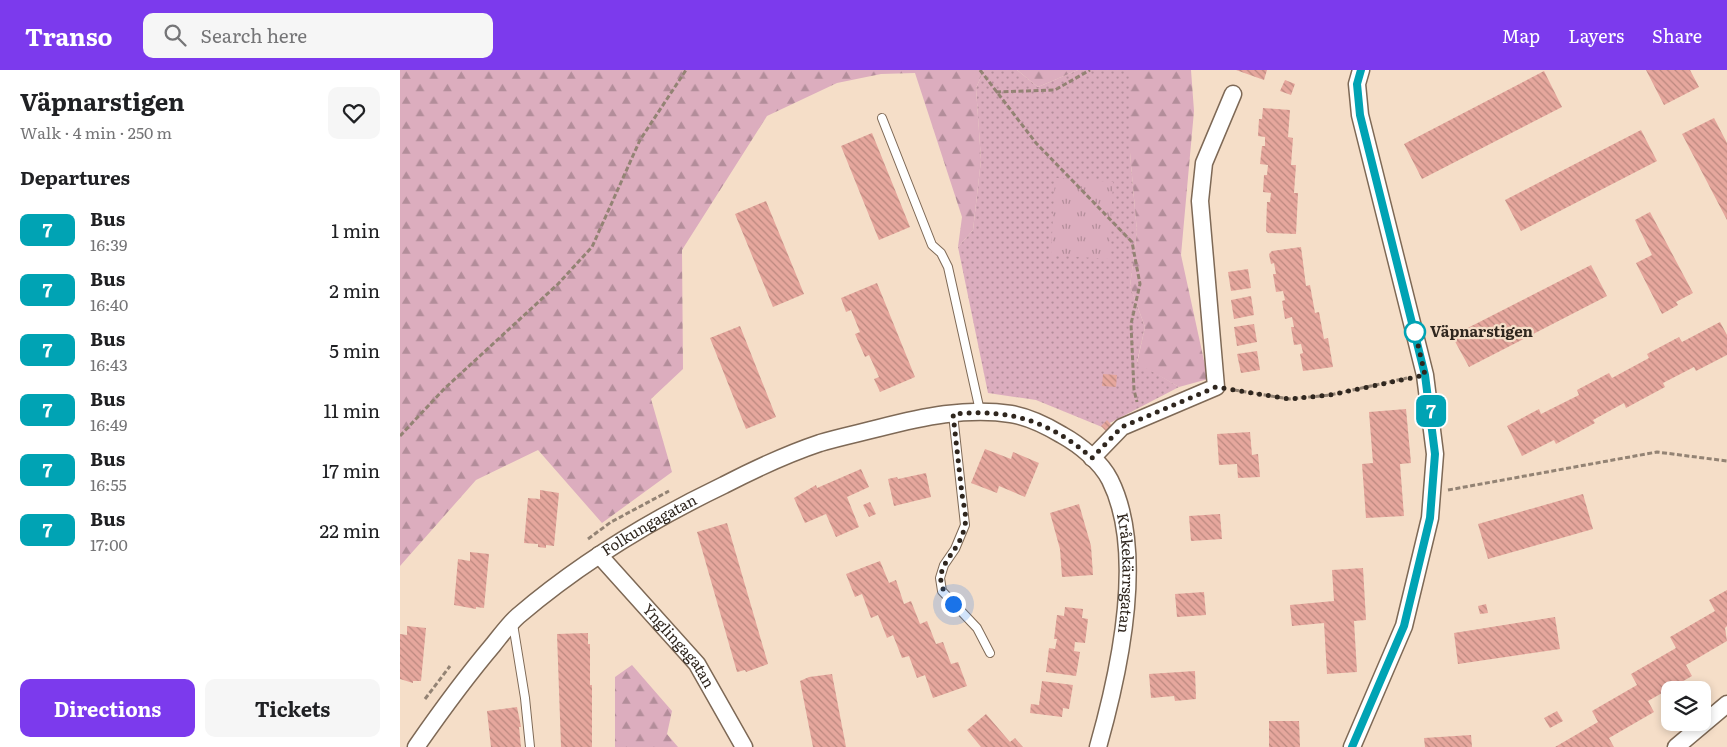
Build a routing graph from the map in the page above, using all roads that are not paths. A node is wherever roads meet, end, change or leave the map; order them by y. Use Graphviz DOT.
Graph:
graph roads {
  1 [pos="1361,70"];
  2 [pos="1233,94"];
  3 [pos="882,118"];
  4 [pos="980,412"];
  5 [pos="953,414"];
  6 [pos="1047,426"];
  7 [pos="1092,458"];
  8 [pos="599,555"];
  9 [pos="512,622"];
  10 [pos="990,653"];
  11 [pos="1727,704"];
  12 [pos="416,747"];
  13 [pos="530,747"];
  14 [pos="744,747"];
  15 [pos="1098,747"];
  16 [pos="1352,747"];
  17 [pos="1676,747"];
  1 -- 16 [label="street"];
  2 -- 7 [label="street"];
  3 -- 4 [label="lane"];
  4 -- 5 [label="street, Folkungagatan"];
  4 -- 6 [label="street, Folkungagatan"];
  5 -- 8 [label="street, Folkungagatan"];
  5 -- 10 [label="lane"];
  6 -- 7 [label="street, Kråkekärrsgatan"];
  7 -- 15 [label="street, Kråkekärrsgatan"];
  8 -- 9 [label="street, Folkungagatan"];
  8 -- 14 [label="street, Ynglingagatan"];
  9 -- 12 [label="street, Folkungagatan"];
  9 -- 13 [label="lane"];
  11 -- 17 [label="street"];
}
